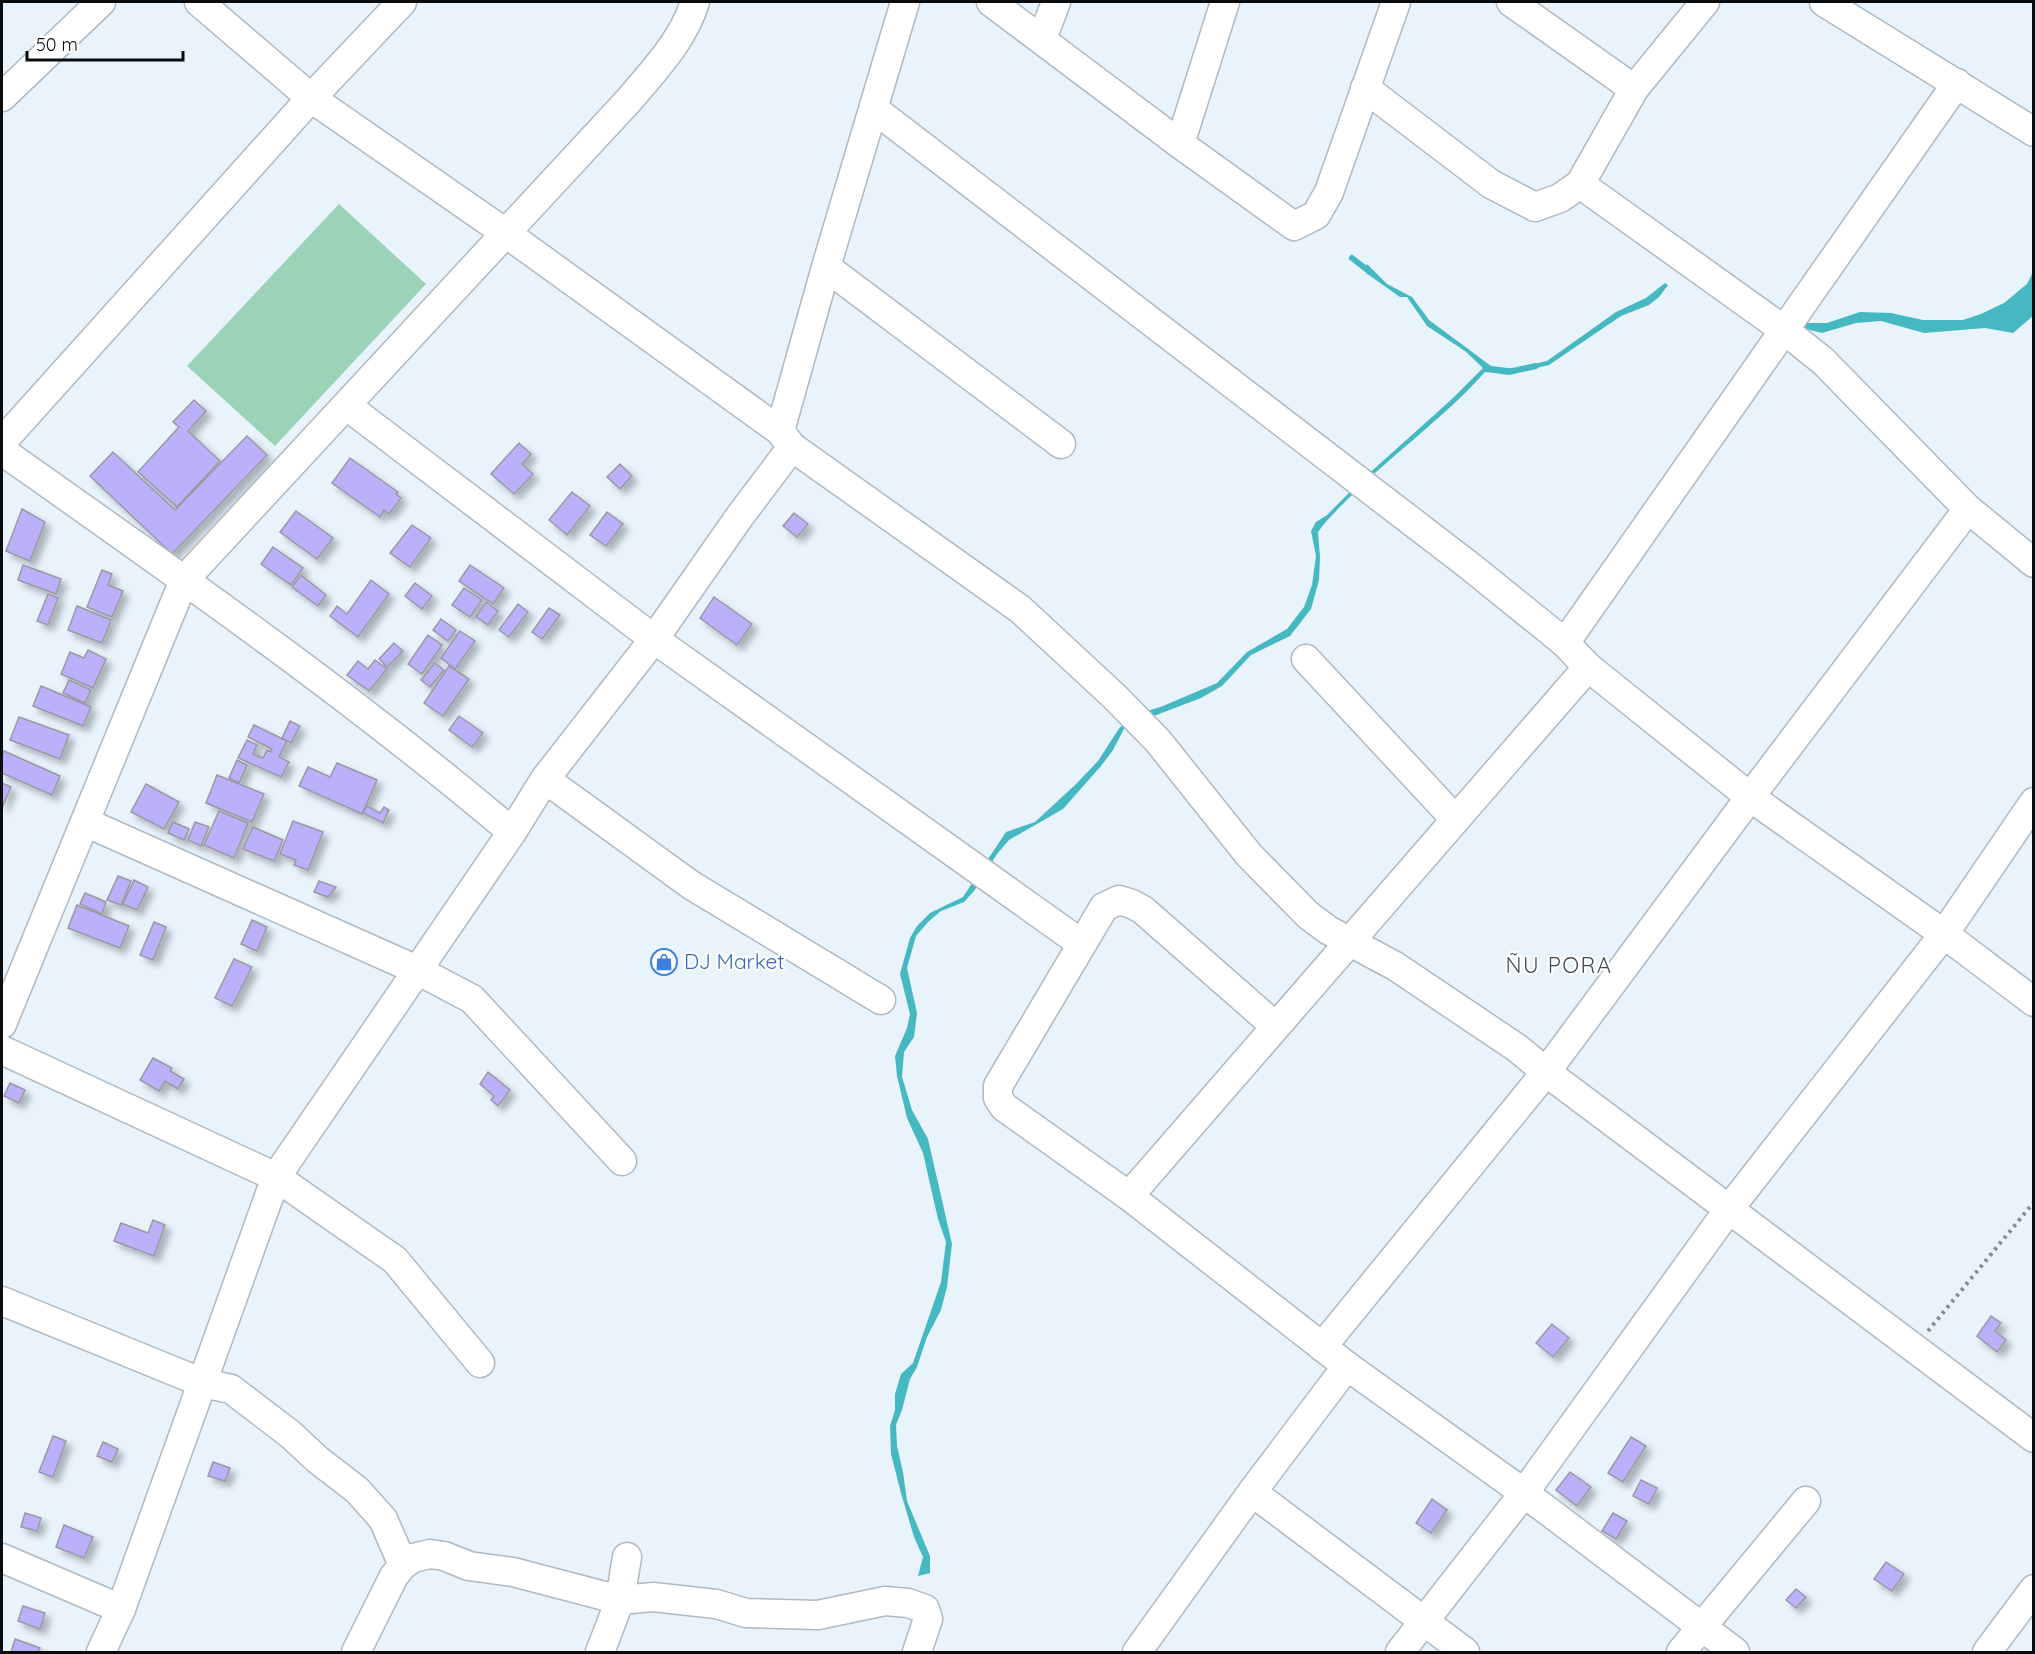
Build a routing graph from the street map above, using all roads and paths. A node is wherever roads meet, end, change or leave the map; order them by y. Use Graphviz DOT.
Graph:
graph roads {
  1 [pos="101,2"];
  2 [pos="199,2"];
  3 [pos="402,2"];
  4 [pos="695,2"];
  5 [pos="905,2"];
  6 [pos="991,2"];
  7 [pos="1056,2"];
  8 [pos="1225,2"];
  9 [pos="1396,2"];
  10 [pos="1511,2"];
  11 [pos="1705,2"];
  12 [pos="1824,2"];
  13 [pos="1042,39"];
  14 [pos="1957,83"];
  15 [pos="1365,88"];
  16 [pos="1634,89"];
  17 [pos="2,97"];
  18 [pos="311,98"];
  19 [pos="874,109"];
  20 [pos="2034,132"];
  21 [pos="1180,144"];
  22 [pos="1580,184"];
  23 [pos="507,234"];
  24 [pos="826,267"];
  25 [pos="1784,330"];
  26 [pos="347,406"];
  27 [pos="786,439"];
  28 [pos="2,442"];
  29 [pos="1061,444"];
  30 [pos="2,451"];
  31 [pos="1968,509"];
  32 [pos="2034,563"];
  33 [pos="184,580"];
  34 [pos="654,639"];
  35 [pos="1565,643"];
  36 [pos="1306,659"];
  37 [pos="1588,666"];
  38 [pos="545,779"];
  39 [pos="1750,797"];
  40 [pos="2034,802"];
  41 [pos="1455,819"];
  42 [pos="85,822"];
  43 [pos="512,832"];
  44 [pos="1944,934"];
  45 [pos="1349,942"];
  46 [pos="1082,944"];
  47 [pos="417,970"];
  48 [pos="881,1000"];
  49 [pos="2034,1002"];
  50 [pos="2,1024"];
  51 [pos="1275,1026"];
  52 [pos="2,1050"];
  53 [pos="1546,1072"];
  54 [pos="622,1161"];
  55 [pos="276,1178"];
  56 [pos="1129,1196"];
  57 [pos="2034,1202"];
  58 [pos="1729,1209"];
  59 [pos="2,1301"];
  60 [pos="1322,1347"];
  61 [pos="1914,1348"];
  62 [pos="480,1363"];
  63 [pos="1347,1366"];
  64 [pos="203,1383"];
  65 [pos="2034,1438"];
  66 [pos="1252,1492"];
  67 [pos="1524,1492"];
  68 [pos="1806,1501"];
  69 [pos="627,1557"];
  70 [pos="2,1558"];
  71 [pos="403,1565"];
  72 [pos="2034,1588"];
  73 [pos="620,1600"];
  74 [pos="121,1609"];
  75 [pos="1423,1622"];
  76 [pos="1701,1627"];
  77 [pos="101,1653"];
  78 [pos="356,1653"];
  79 [pos="600,1653"];
  80 [pos="917,1653"];
  81 [pos="1137,1653"];
  82 [pos="1400,1653"];
  83 [pos="1465,1653"];
  84 [pos="1682,1653"];
  85 [pos="1735,1653"];
  86 [pos="1987,1653"];
  1 -- 17 [label="street"];
  2 -- 18 [label="street"];
  3 -- 18 [label="street"];
  4 -- 23 [label="street"];
  5 -- 19 [label="street"];
  6 -- 13 [label="street"];
  7 -- 13 [label="street"];
  8 -- 21 [label="street"];
  9 -- 15 [label="street"];
  10 -- 16 [label="street"];
  11 -- 16 [label="street"];
  12 -- 14 [label="street"];
  13 -- 21 [label="street"];
  14 -- 20 [label="street"];
  14 -- 25 [label="street"];
  15 -- 21 [label="street"];
  15 -- 22 [label="street"];
  16 -- 22 [label="street"];
  18 -- 23 [label="street"];
  18 -- 28 [label="street"];
  19 -- 24 [label="street"];
  19 -- 35 [label="street"];
  22 -- 25 [label="street"];
  23 -- 26 [label="street"];
  23 -- 27 [label="street"];
  24 -- 27 [label="street"];
  24 -- 29 [label="street"];
  25 -- 31 [label="street"];
  25 -- 35 [label="street"];
  26 -- 33 [label="street"];
  26 -- 34 [label="street"];
  27 -- 34 [label="street"];
  27 -- 45 [label="street"];
  30 -- 33 [label="street"];
  31 -- 32 [label="street"];
  31 -- 39 [label="street"];
  33 -- 42 [label="street"];
  33 -- 43 [label="street"];
  34 -- 38 [label="street"];
  34 -- 46 [label="street"];
  35 -- 37 [label="street"];
  36 -- 41 [label="street"];
  37 -- 39 [label="street"];
  37 -- 41 [label="street"];
  38 -- 43 [label="street"];
  38 -- 48 [label="street"];
  39 -- 44 [label="street"];
  39 -- 53 [label="street"];
  40 -- 44 [label="street"];
  41 -- 45 [label="street"];
  42 -- 47 [label="street"];
  42 -- 50 [label="street"];
  43 -- 47 [label="street"];
  44 -- 49 [label="street"];
  44 -- 58 [label="street"];
  45 -- 51 [label="street"];
  45 -- 53 [label="street"];
  46 -- 51 [label="street"];
  46 -- 56 [label="street"];
  47 -- 54 [label="street"];
  47 -- 55 [label="street"];
  51 -- 56 [label="street"];
  52 -- 55 [label="street"];
  53 -- 58 [label="street"];
  53 -- 60 [label="street"];
  55 -- 62 [label="street"];
  55 -- 64 [label="street"];
  56 -- 60 [label="street"];
  57 -- 61 [label="path"];
  58 -- 61 [label="street"];
  58 -- 67 [label="street"];
  59 -- 64 [label="street"];
  60 -- 63 [label="street"];
  61 -- 65 [label="street"];
  63 -- 66 [label="street"];
  63 -- 67 [label="street"];
  64 -- 71 [label="street"];
  64 -- 74 [label="street"];
  66 -- 75 [label="street"];
  66 -- 81 [label="street"];
  67 -- 75 [label="street"];
  67 -- 76 [label="street"];
  68 -- 76 [label="street"];
  69 -- 73 [label="street"];
  70 -- 74 [label="street"];
  71 -- 73 [label="street"];
  71 -- 78 [label="street"];
  72 -- 86 [label="street"];
  73 -- 79 [label="street"];
  73 -- 80 [label="street"];
  74 -- 77 [label="street"];
  75 -- 82 [label="street"];
  75 -- 83 [label="street"];
  76 -- 84 [label="street"];
  76 -- 85 [label="street"];
}
